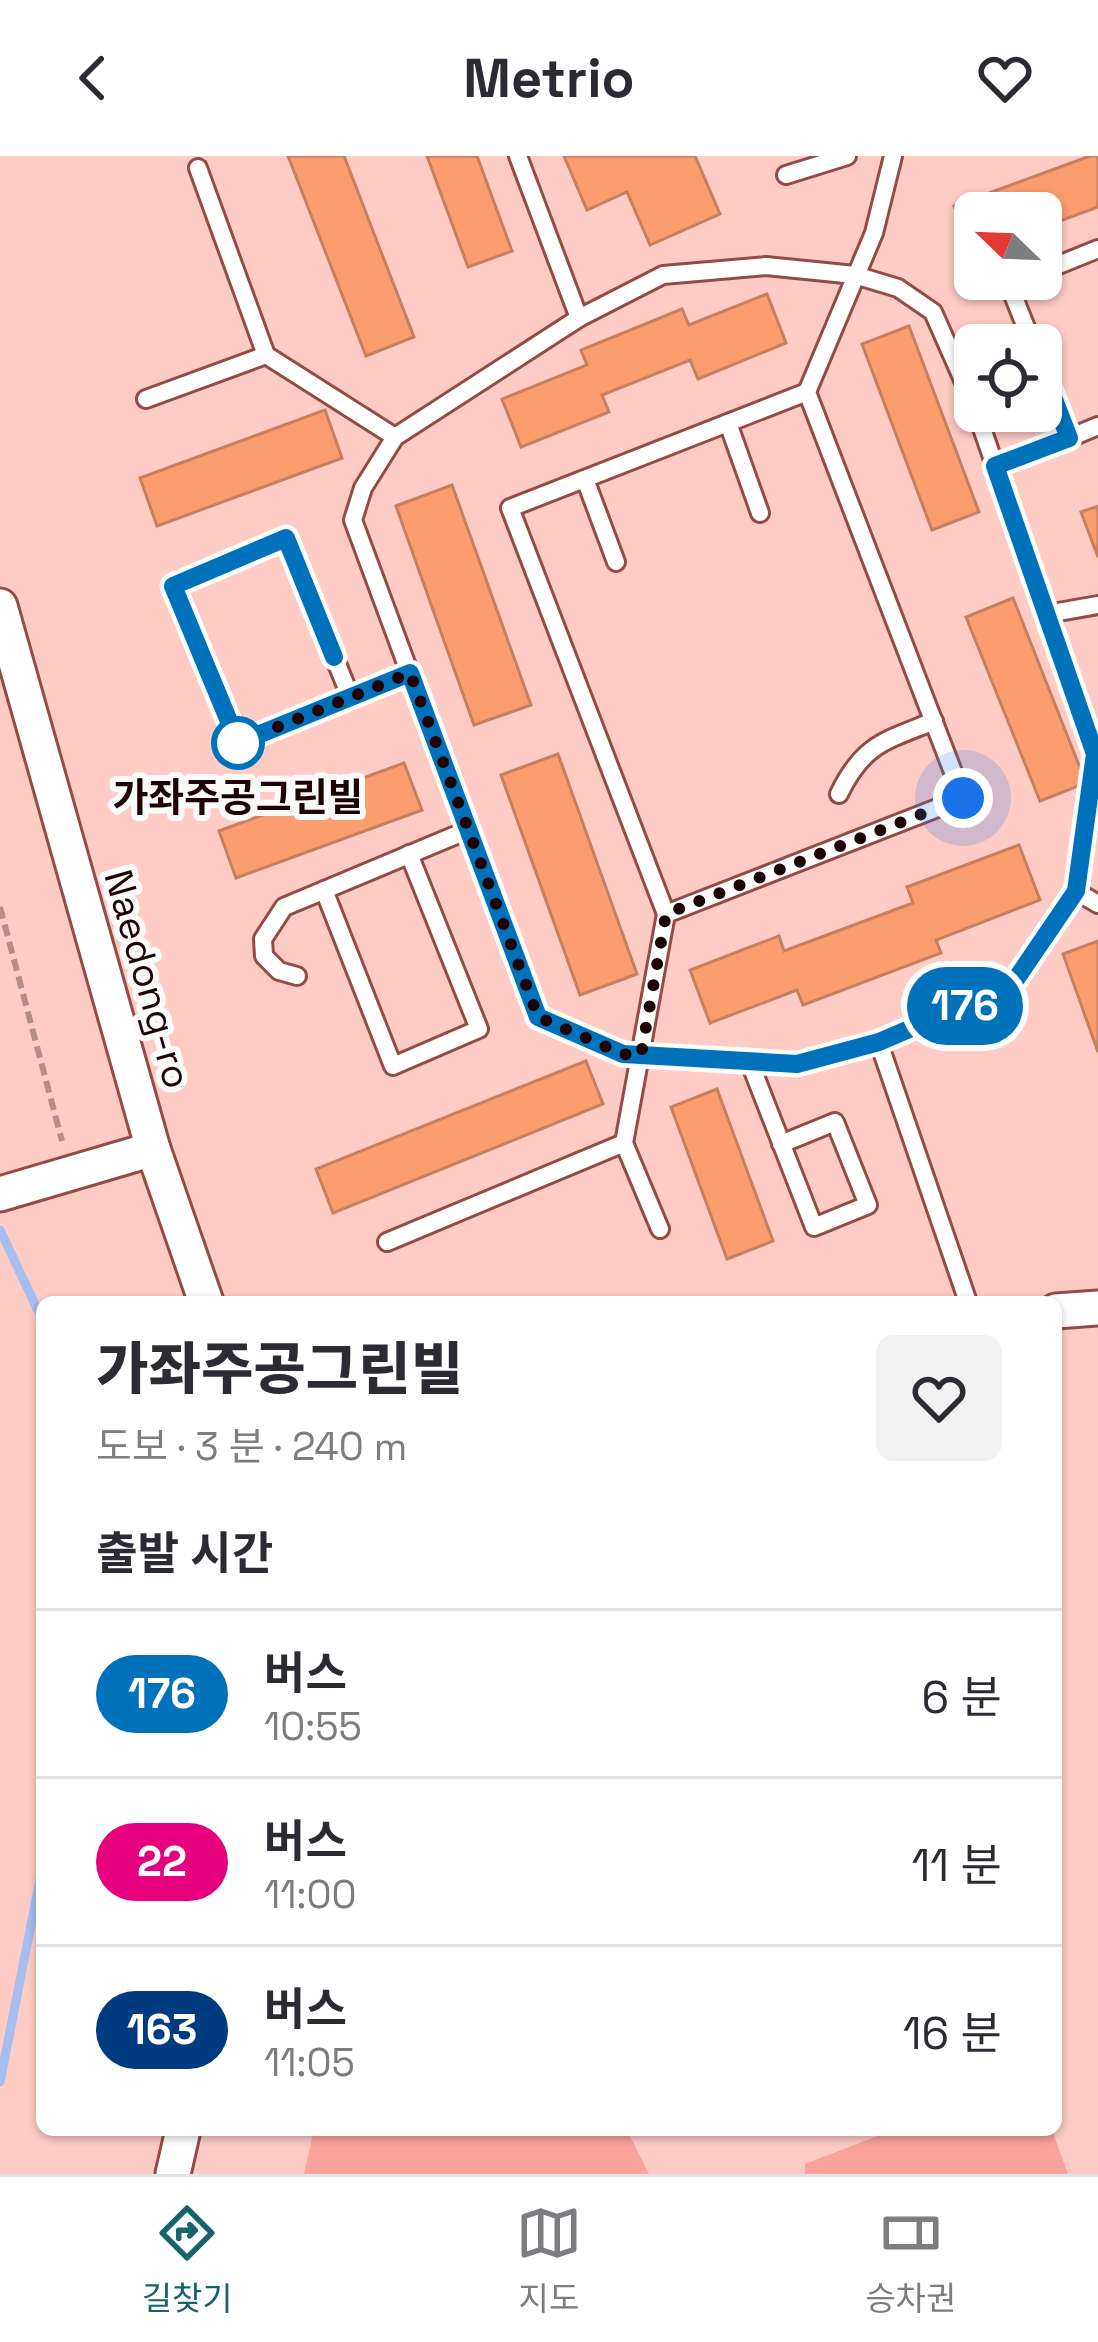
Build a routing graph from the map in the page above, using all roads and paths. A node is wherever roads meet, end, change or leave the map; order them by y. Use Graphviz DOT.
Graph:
graph roads {
  1 [pos="518,156"];
  2 [pos="847,156"];
  3 [pos="892,156"];
  4 [pos="198,168"];
  5 [pos="786,175"];
  6 [pos="1098,250"];
  7 [pos="1062,264"];
  8 [pos="855,275"];
  9 [pos="579,318"];
  10 [pos="266,355"];
  11 [pos="954,360"];
  12 [pos="807,392"];
  13 [pos="146,399"];
  14 [pos="1062,420"];
  15 [pos="728,423"];
  16 [pos="1098,426"];
  17 [pos="984,432"];
  18 [pos="395,436"];
  19 [pos="1069,438"];
  20 [pos="995,466"];
  21 [pos="585,479"];
  22 [pos="760,513"];
  23 [pos="616,562"];
  24 [pos="1098,605"];
  25 [pos="0,606"];
  26 [pos="1047,614"];
  27 [pos="410,673"];
  28 [pos="350,696"];
  29 [pos="934,721"];
  30 [pos="839,794"];
  31 [pos="468,830"];
  32 [pos="410,854"];
  33 [pos="324,890"];
  34 [pos="1076,891"];
  35 [pos="1098,904"];
  36 [pos="0,907"];
  37 [pos="666,914"];
  38 [pos="297,976"];
  39 [pos="879,1042"];
  40 [pos="641,1055"];
  41 [pos="750,1063"];
  42 [pos="624,1143"];
  43 [pos="782,1144"];
  44 [pos="153,1149"];
  45 [pos="62,1176"];
  46 [pos="0,1193"];
  47 [pos="660,1229"];
  48 [pos="387,1242"];
  49 [pos="204,1296"];
  50 [pos="966,1296"];
  51 [pos="1098,1308"];
  52 [pos="1062,1311"];
  53 [pos="182,2136"];
  54 [pos="173,2174"];
  1 -- 9 [label="lane"];
  2 -- 5 [label="lane"];
  3 -- 8 [label="lane"];
  4 -- 10 [label="lane"];
  6 -- 7 [label="lane"];
  8 -- 9 [label="lane"];
  8 -- 11 [label="lane"];
  8 -- 12 [label="lane"];
  9 -- 18 [label="lane"];
  10 -- 13 [label="lane"];
  10 -- 18 [label="lane"];
  12 -- 15 [label="lane"];
  12 -- 29 [label="lane"];
  14 -- 19 [label="lane"];
  15 -- 21 [label="lane"];
  15 -- 22 [label="lane"];
  16 -- 19 [label="lane"];
  17 -- 20 [label="lane"];
  18 -- 27 [label="lane"];
  19 -- 20 [label="lane"];
  20 -- 26 [label="lane"];
  21 -- 23 [label="lane"];
  21 -- 37 [label="lane"];
  24 -- 26 [label="lane"];
  25 -- 44 [label="street, Naedong-ro"];
  26 -- 34 [label="lane"];
  27 -- 28 [label="lane"];
  27 -- 31 [label="lane"];
  28 -- 28 [label="lane"];
  29 -- 30 [label="lane"];
  29 -- 37 [label="lane"];
  31 -- 32 [label="lane"];
  31 -- 40 [label="lane"];
  32 -- 33 [label="lane"];
  32 -- 33 [label="lane"];
  33 -- 38 [label="lane"];
  34 -- 35 [label="lane"];
  34 -- 39 [label="lane"];
  36 -- 45 [label="path"];
  37 -- 40 [label="lane"];
  39 -- 41 [label="lane"];
  39 -- 50 [label="lane"];
  40 -- 41 [label="lane"];
  40 -- 42 [label="lane"];
  41 -- 43 [label="lane"];
  42 -- 47 [label="lane"];
  42 -- 48 [label="lane"];
  43 -- 43 [label="lane"];
  44 -- 45 [label="street"];
  44 -- 49 [label="street, Naedong-ro"];
  45 -- 46 [label="street"];
  51 -- 52 [label="street"];
  53 -- 54 [label="street"];
}
